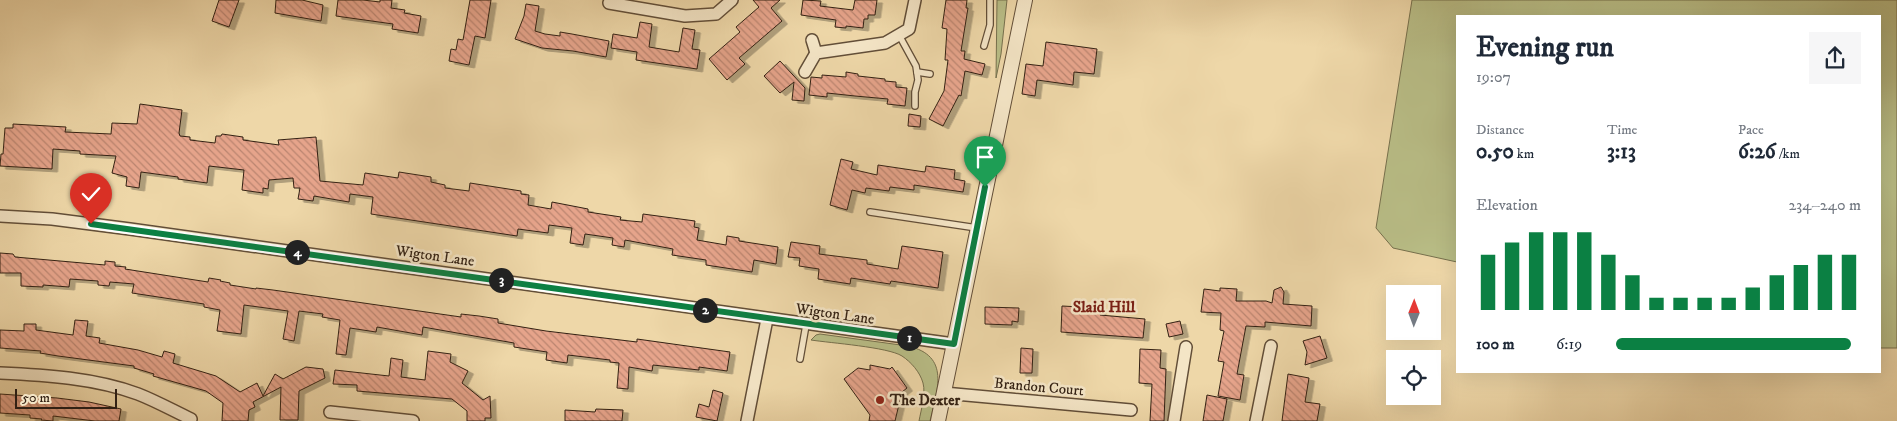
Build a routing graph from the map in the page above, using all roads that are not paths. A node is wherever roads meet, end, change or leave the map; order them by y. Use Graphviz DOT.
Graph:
graph roads {
  1 [pos="732,0"];
  2 [pos="915,0"];
  3 [pos="990,0"];
  4 [pos="1024,0"];
  5 [pos="607,4"];
  6 [pos="899,35"];
  7 [pos="812,40"];
  8 [pos="984,46"];
  9 [pos="816,53"];
  10 [pos="805,72"];
  11 [pos="917,72"];
  12 [pos="930,74"];
  13 [pos="915,106"];
  14 [pos="870,212"];
  15 [pos="0,216"];
  16 [pos="977,228"];
  17 [pos="767,319"];
  18 [pos="806,325"];
  19 [pos="954,344"];
  20 [pos="1270,346"];
  21 [pos="1186,347"];
  22 [pos="800,359"];
  23 [pos="0,373"];
  24 [pos="944,393"];
  25 [pos="1131,410"];
  26 [pos="330,412"];
  27 [pos="191,419"];
  28 [pos="413,421"];
  29 [pos="748,421"];
  30 [pos="938,421"];
  31 [pos="1174,421"];
  32 [pos="1256,421"];
  1 -- 5 [label="street"];
  2 -- 6 [label="street"];
  3 -- 8 [label="lane"];
  4 -- 16 [label="street"];
  6 -- 9 [label="street"];
  6 -- 11 [label="lane"];
  7 -- 9 [label="street"];
  9 -- 10 [label="street"];
  11 -- 12 [label="lane"];
  11 -- 13 [label="lane"];
  14 -- 16 [label="lane"];
  15 -- 17 [label="street, Wigton Lane"];
  16 -- 19 [label="street"];
  17 -- 18 [label="street, Wigton Lane"];
  17 -- 29 [label="street"];
  18 -- 19 [label="street, Wigton Lane"];
  18 -- 22 [label="lane"];
  19 -- 24 [label="street"];
  20 -- 32 [label="street"];
  21 -- 31 [label="street"];
  23 -- 27 [label="street"];
  24 -- 25 [label="street, Brandon Court"];
  24 -- 30 [label="street"];
  26 -- 28 [label="street"];
}
